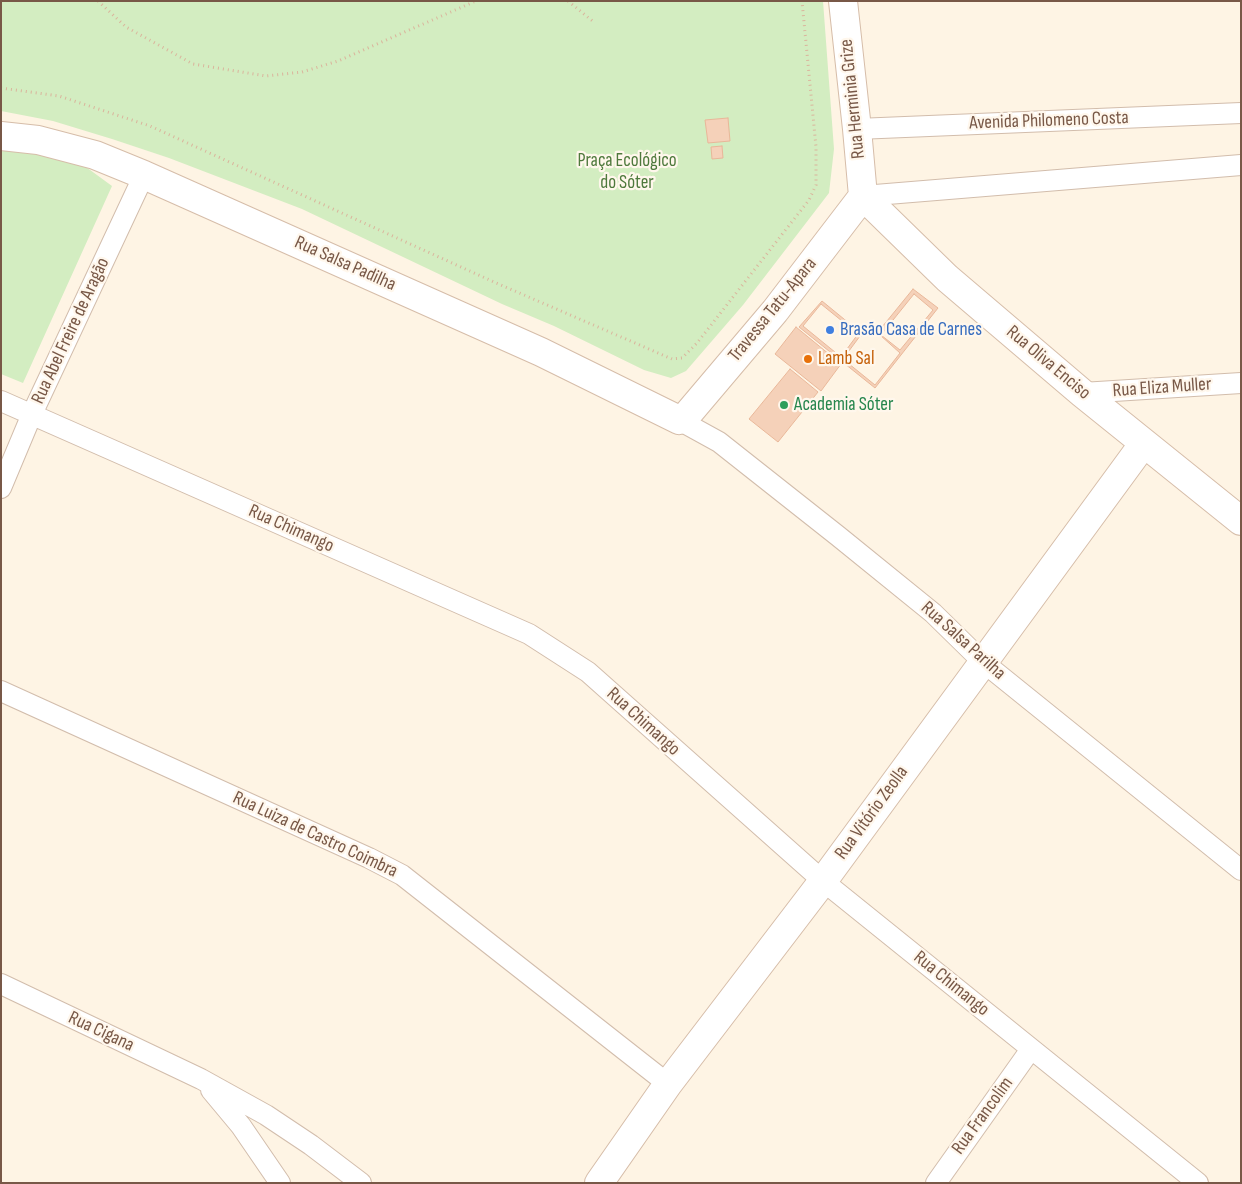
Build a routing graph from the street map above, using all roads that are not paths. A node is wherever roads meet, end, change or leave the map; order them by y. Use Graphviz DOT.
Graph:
graph roads {
  1 [pos="843,1"];
  2 [pos="1241,113"];
  3 [pos="857,128"];
  4 [pos="1,136"];
  5 [pos="1241,165"];
  6 [pos="144,175"];
  7 [pos="863,196"];
  8 [pos="1241,383"];
  9 [pos="1082,393"];
  10 [pos="1,401"];
  11 [pos="32,414"];
  12 [pos="678,420"];
  13 [pos="1144,443"];
  14 [pos="1,488"];
  15 [pos="1241,521"];
  16 [pos="983,662"];
  17 [pos="1,691"];
  18 [pos="1241,870"];
  19 [pos="823,881"];
  20 [pos="1,984"];
  21 [pos="1031,1049"];
  22 [pos="201,1079"];
  23 [pos="668,1084"];
  24 [pos="280,1183"];
  25 [pos="361,1183"];
  26 [pos="598,1183"];
  27 [pos="936,1183"];
  28 [pos="1198,1183"];
  1 -- 3 [label="main road, Rua Herminia Grize"];
  2 -- 3 [label="street, Avenida Philomeno Costa"];
  3 -- 7 [label="main road, Rua Herminia Grize"];
  4 -- 6 [label="main road, Rua Salsa Padilha"];
  5 -- 7 [label="street"];
  6 -- 11 [label="street, Rua Abel Freire de Aragão"];
  6 -- 12 [label="main road, Rua Salsa Padilha"];
  7 -- 9 [label="main road, Rua Oliva Enciso"];
  7 -- 12 [label="main road, Travessa Tatu-Apara"];
  8 -- 9 [label="street, Rua Eliza Muller"];
  9 -- 13 [label="main road, Rua Oliva Enciso"];
  10 -- 11 [label="street, Rua Chimango"];
  11 -- 14 [label="street, Rua Abel Freire de Aragão"];
  11 -- 19 [label="street, Rua Chimango"];
  12 -- 16 [label="street, Rua Salsa Parilha"];
  13 -- 15 [label="main road, Rua Oliva Enciso"];
  13 -- 16 [label="main road, Rua Vitório Zeolla"];
  16 -- 18 [label="street, Rua Salsa Parilha"];
  16 -- 19 [label="main road, Rua Vitório Zeolla"];
  17 -- 23 [label="street, Rua Luiza de Castro Coimbra"];
  19 -- 21 [label="street, Rua Chimango"];
  19 -- 23 [label="main road, Rua Vitório Zeolla"];
  20 -- 22 [label="street, Rua Cigana"];
  21 -- 27 [label="street, Rua Francolim"];
  21 -- 28 [label="street, Rua Chimango"];
  22 -- 24 [label="street, Rua Cigana"];
  22 -- 25 [label="street, Rua Cigana"];
  23 -- 26 [label="main road, Rua Vitório Zeolla"];
}
